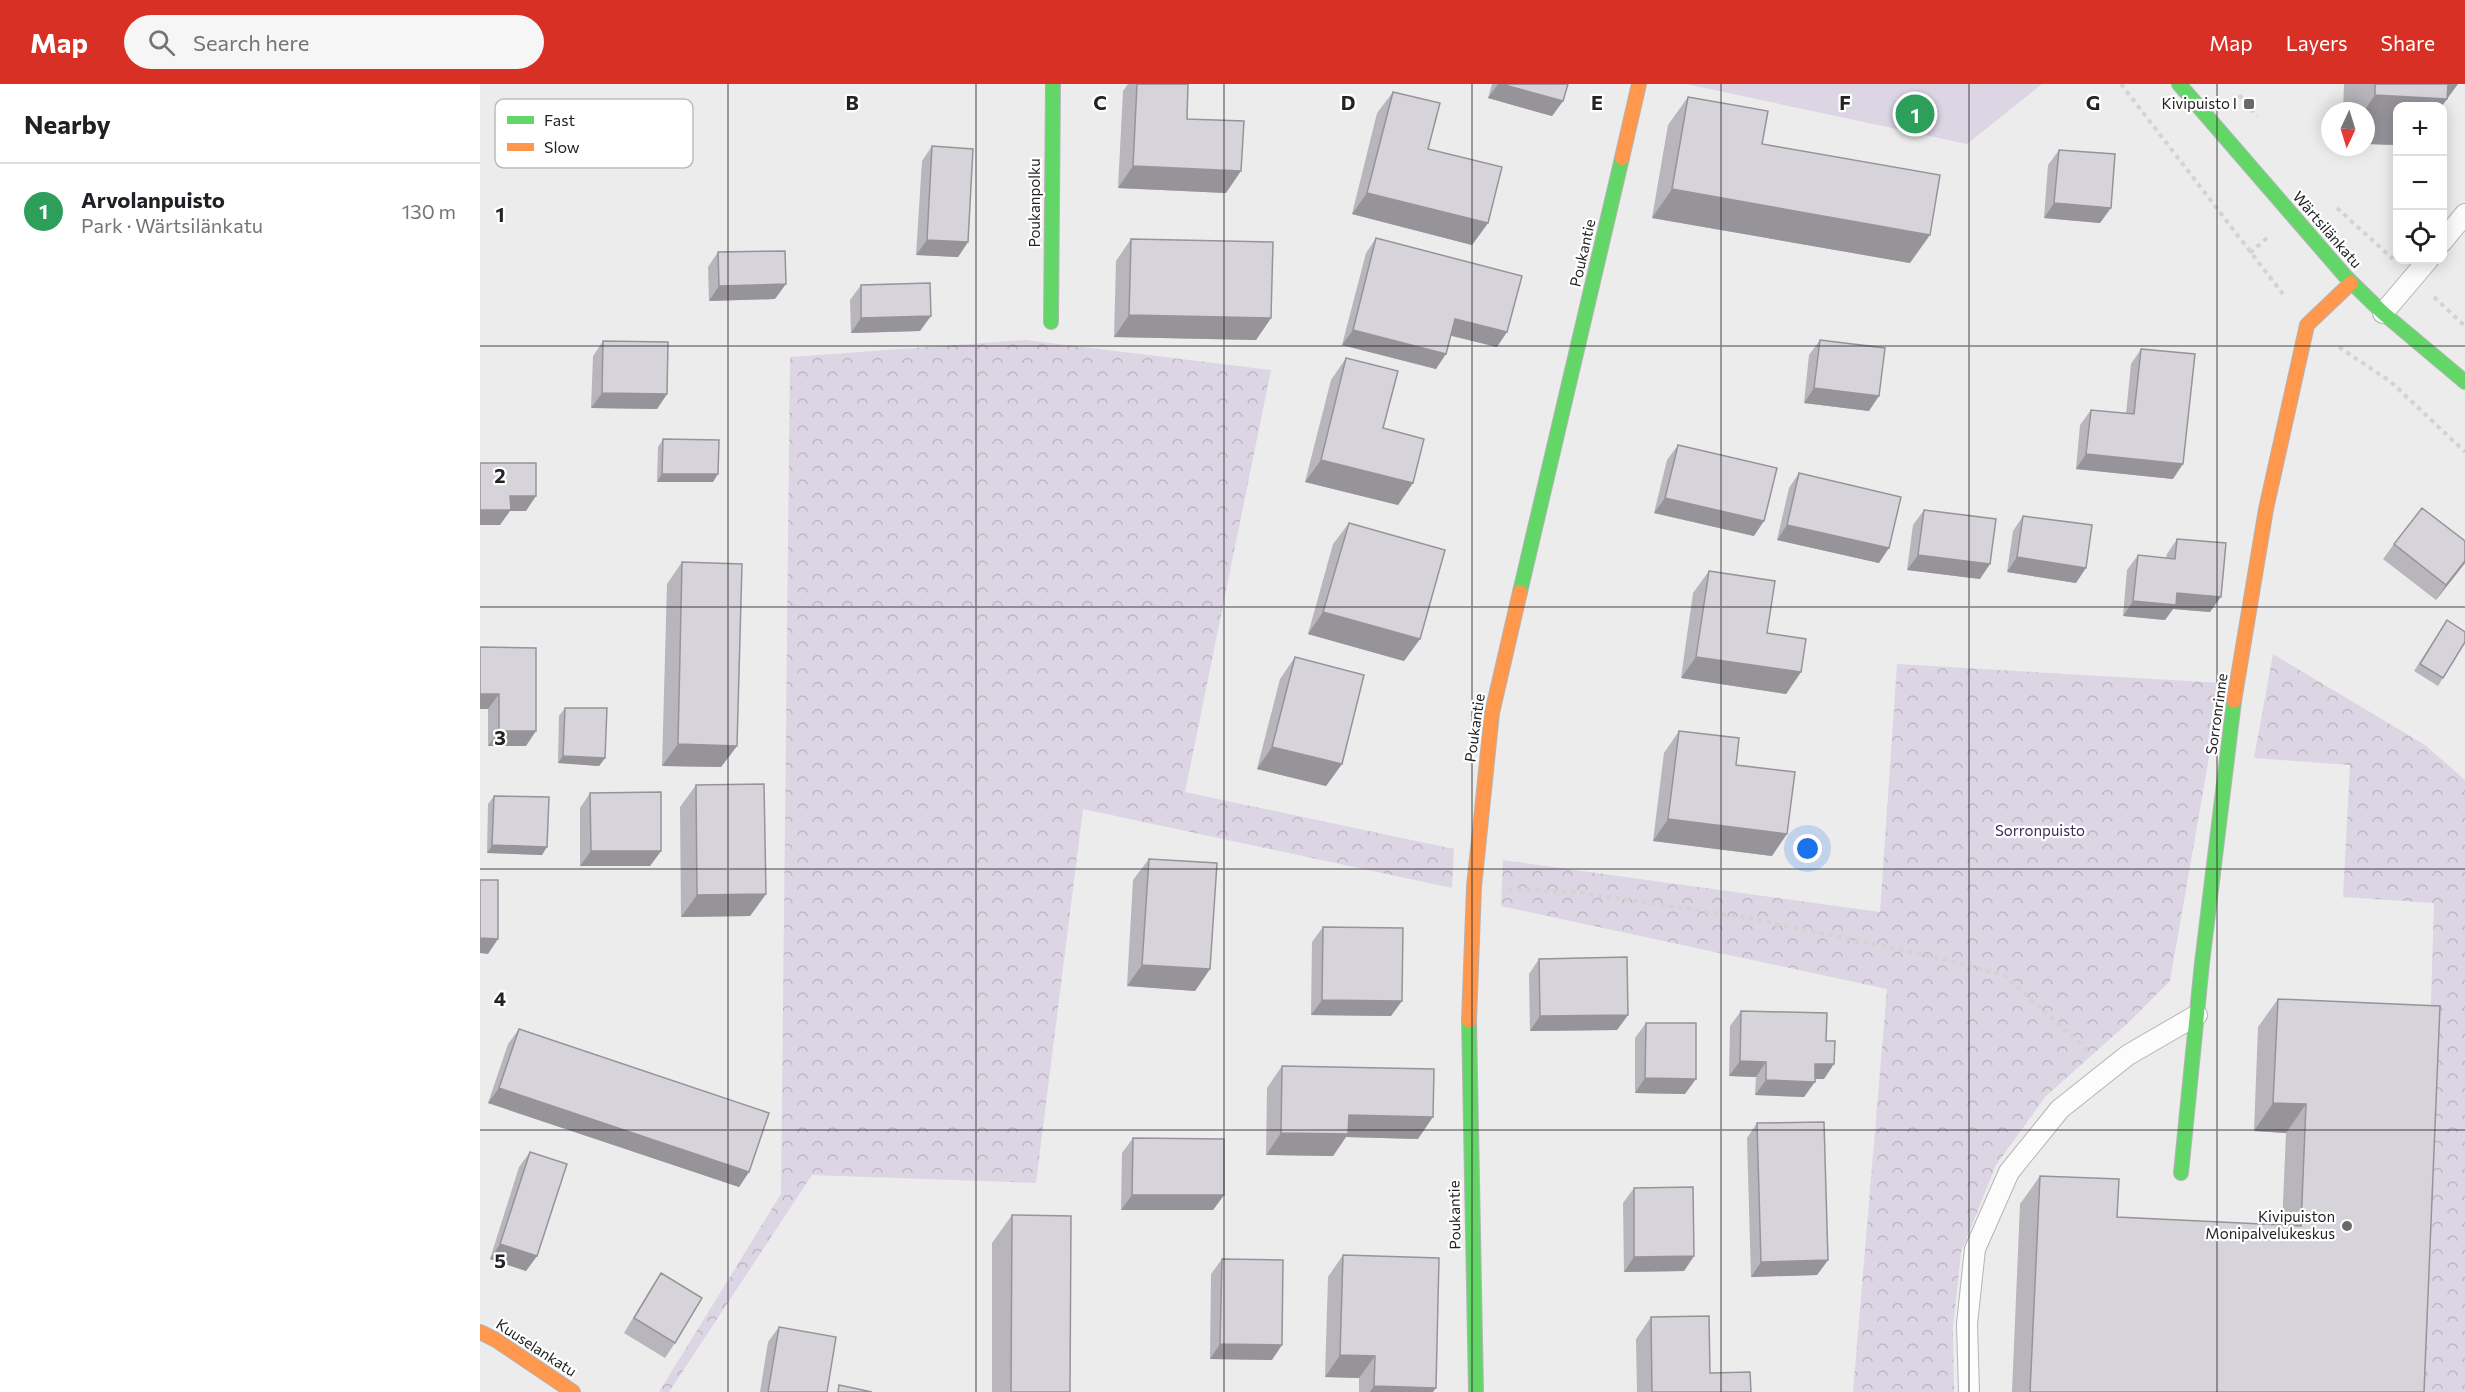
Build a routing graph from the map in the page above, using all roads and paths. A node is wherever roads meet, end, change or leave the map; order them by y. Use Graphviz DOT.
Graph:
graph roads {
  1 [pos="1053,84"];
  2 [pos="1639,84"];
  3 [pos="2121,84"];
  4 [pos="2179,84"];
  5 [pos="2234,91"];
  6 [pos="2262,122"];
  7 [pos="2329,200"];
  8 [pos="2465,214"];
  9 [pos="2447,236"];
  10 [pos="2425,264"];
  11 [pos="2414,278"];
  12 [pos="2351,283"];
  13 [pos="2382,313"];
  14 [pos="1051,322"];
  15 [pos="2307,325"];
  16 [pos="2465,326"];
  17 [pos="2465,382"];
  18 [pos="2465,452"];
  19 [pos="1474,887"];
  20 [pos="2197,1015"];
  21 [pos="2110,1070"];
  22 [pos="2181,1173"];
  23 [pos="480,1332"];
  24 [pos="573,1392"];
  25 [pos="1476,1392"];
  26 [pos="1969,1392"];
  1 -- 14 [label="street, Poukanpolku"];
  2 -- 19 [label="street, Poukantie"];
  3 -- 15 [label="path"];
  4 -- 12 [label="street, Wärtsilänkatu"];
  5 -- 6 [label="path"];
  7 -- 11 [label="path"];
  8 -- 9 [label="lane"];
  10 -- 11 [label="lane"];
  11 -- 13 [label="lane"];
  11 -- 16 [label="path"];
  12 -- 13 [label="street, Wärtsilänkatu"];
  12 -- 15 [label="street"];
  13 -- 17 [label="street, Wärtsilänkatu"];
  15 -- 18 [label="path"];
  15 -- 20 [label="street, Sorronrinne"];
  19 -- 21 [label="path"];
  19 -- 25 [label="street, Poukantie"];
  20 -- 21 [label="lane"];
  20 -- 22 [label="street, Sorronrinne"];
  21 -- 26 [label="lane"];
  23 -- 24 [label="street, Kuuselankatu"];
}
